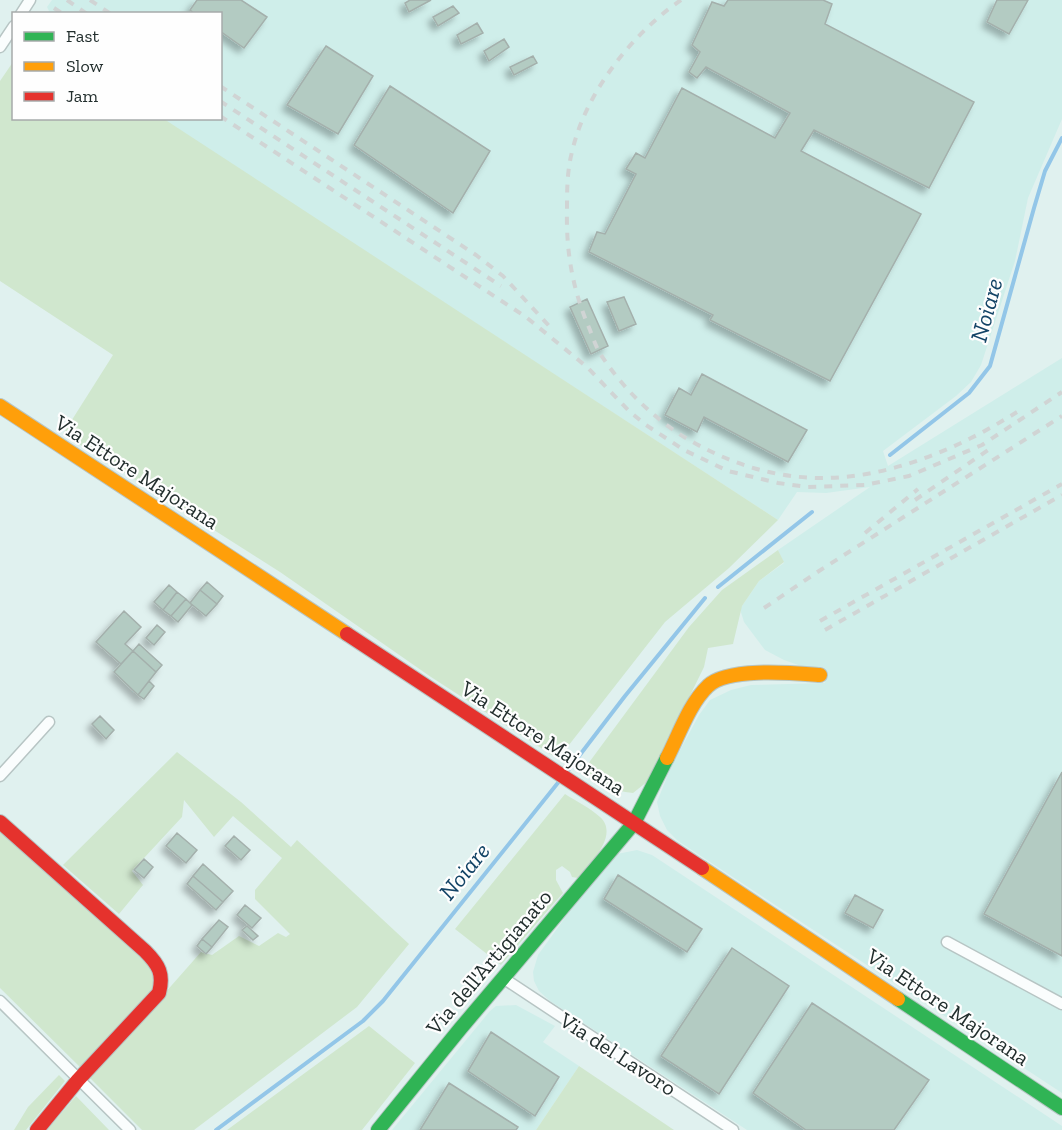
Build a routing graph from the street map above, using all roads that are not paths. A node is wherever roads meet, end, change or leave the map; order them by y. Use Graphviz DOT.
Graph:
graph roads {
  1 [pos="12,29"];
  2 [pos="0,47"];
  3 [pos="0,406"];
  4 [pos="820,675"];
  5 [pos="49,722"];
  6 [pos="0,776"];
  7 [pos="0,822"];
  8 [pos="634,822"];
  9 [pos="947,942"];
  10 [pos="503,978"];
  11 [pos="0,1001"];
  12 [pos="1062,1004"];
  13 [pos="78,1080"];
  14 [pos="1062,1108"];
  15 [pos="37,1130"];
  16 [pos="130,1130"];
  17 [pos="378,1130"];
  18 [pos="733,1130"];
  1 -- 2 [label="street"];
  3 -- 8 [label="street, Via Ettore Majorana"];
  4 -- 8 [label="street, Via dell'Artigianato"];
  5 -- 6 [label="street"];
  7 -- 13 [label="street"];
  8 -- 10 [label="street, Via dell'Artigianato"];
  8 -- 14 [label="street, Via Ettore Majorana"];
  9 -- 12 [label="street"];
  10 -- 17 [label="street, Via dell'Artigianato"];
  10 -- 18 [label="street, Via del Lavoro"];
  11 -- 13 [label="street"];
  13 -- 15 [label="street"];
  13 -- 16 [label="street"];
}
